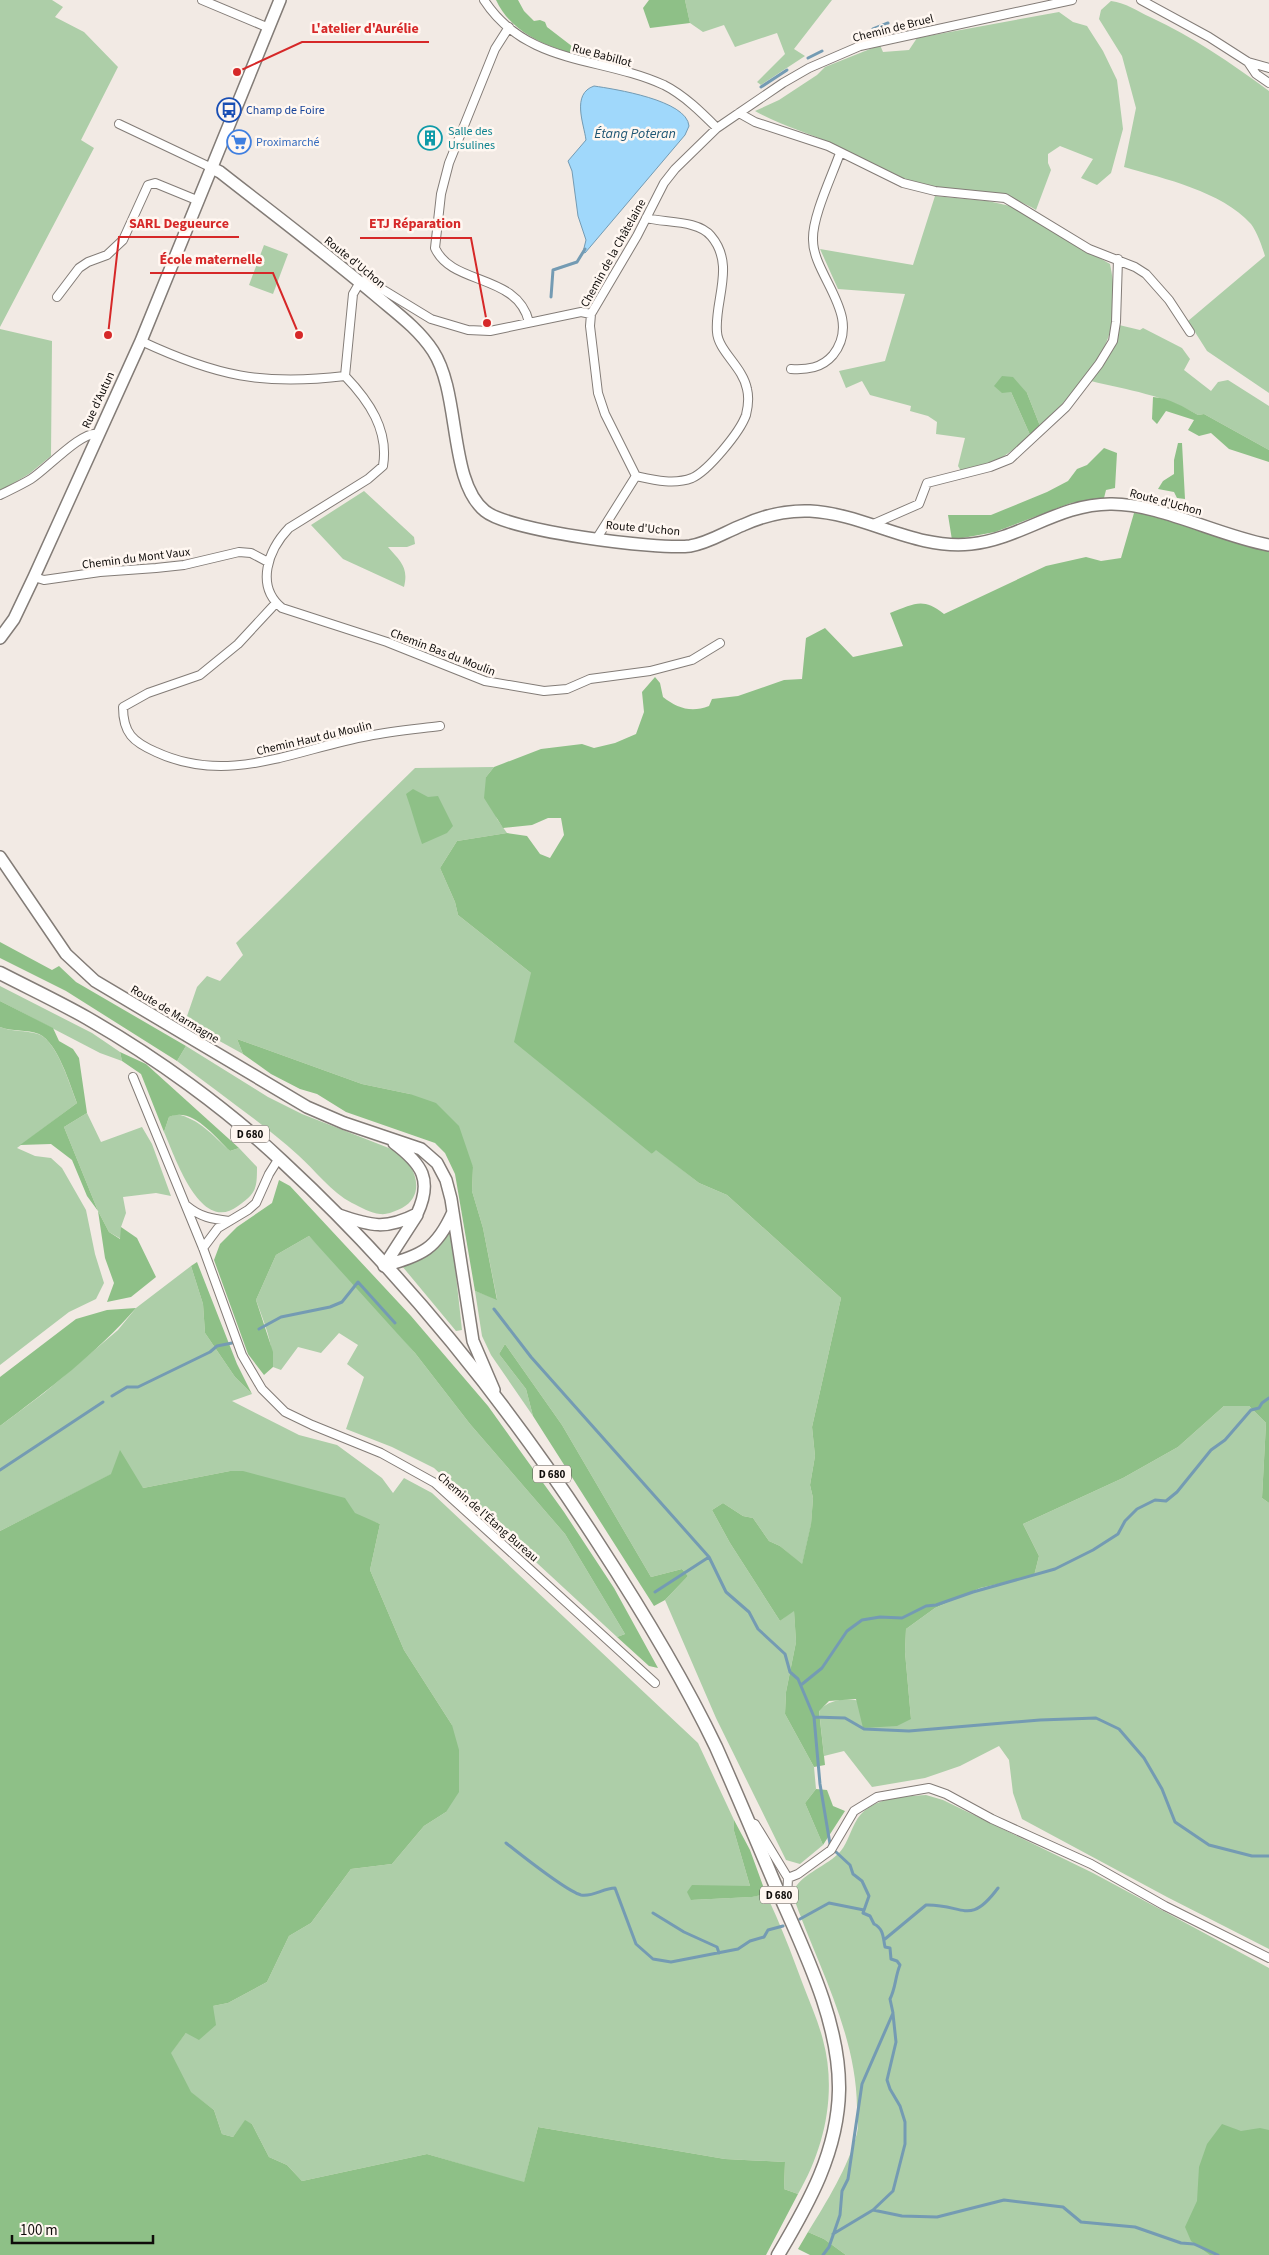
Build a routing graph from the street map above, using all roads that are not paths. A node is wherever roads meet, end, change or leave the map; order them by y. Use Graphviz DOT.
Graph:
graph roads {
  1 [pos="202,0"];
  2 [pos="280,0"];
  3 [pos="484,0"];
  4 [pos="1069,0"];
  5 [pos="1141,0"];
  6 [pos="509,27"];
  7 [pos="269,28"];
  8 [pos="1248,62"];
  9 [pos="1269,68"];
  10 [pos="1269,83"];
  11 [pos="739,113"];
  12 [pos="119,124"];
  13 [pos="717,128"];
  14 [pos="840,153"];
  15 [pos="212,168"];
  16 [pos="199,201"];
  17 [pos="646,218"];
  18 [pos="1118,259"];
  19 [pos="360,282"];
  20 [pos="57,297"];
  21 [pos="591,314"];
  22 [pos="529,322"];
  23 [pos="1190,332"];
  24 [pos="141,341"];
  25 [pos="791,369"];
  26 [pos="345,376"];
  27 [pos="98,434"];
  28 [pos="636,476"];
  29 [pos="0,496"];
  30 [pos="870,525"];
  31 [pos="597,538"];
  32 [pos="1269,545"];
  33 [pos="268,562"];
  34 [pos="34,578"];
  35 [pos="276,603"];
  36 [pos="0,638"];
  37 [pos="720,643"];
  38 [pos="440,726"];
  39 [pos="0,857"];
  40 [pos="0,973"];
  41 [pos="133,1077"];
  42 [pos="384,1136"];
  43 [pos="280,1158"];
  44 [pos="185,1204"];
  45 [pos="453,1212"];
  46 [pos="417,1214"];
  47 [pos="339,1215"];
  48 [pos="229,1221"];
  49 [pos="203,1248"];
  50 [pos="384,1266"];
  51 [pos="496,1396"];
  52 [pos="656,1683"];
  53 [pos="749,1822"];
  54 [pos="788,1878"];
  55 [pos="783,1902"];
  56 [pos="1269,1958"];
  57 [pos="778,2255"];
  1 -- 7 [label="street"];
  2 -- 7 [label="main road, Rue d'Autun"];
  3 -- 6 [label="street, Rue Babillot"];
  4 -- 11 [label="street, Chemin de Bruel"];
  5 -- 8 [label="street"];
  6 -- 13 [label="street, Rue Babillot"];
  6 -- 22 [label="street"];
  7 -- 15 [label="main road, Rue d'Autun"];
  8 -- 9 [label="street"];
  8 -- 10 [label="street"];
  11 -- 13 [label="street, Chemin de la Châtelaine"];
  11 -- 14 [label="street"];
  12 -- 15 [label="street"];
  13 -- 17 [label="street, Chemin de la Châtelaine"];
  14 -- 18 [label="street"];
  14 -- 25 [label="street"];
  15 -- 16 [label="main road, Rue d'Autun"];
  15 -- 19 [label="main road, Route d'Uchon"];
  16 -- 20 [label="street"];
  16 -- 24 [label="main road, Rue d'Autun"];
  17 -- 21 [label="street, Chemin de la Châtelaine"];
  17 -- 28 [label="street"];
  18 -- 23 [label="street"];
  18 -- 30 [label="street"];
  19 -- 22 [label="street"];
  19 -- 26 [label="street"];
  19 -- 31 [label="main road, Route d'Uchon"];
  21 -- 22 [label="street"];
  21 -- 28 [label="street, Chemin de la Châtelaine"];
  24 -- 26 [label="street"];
  24 -- 27 [label="main road, Rue d'Autun"];
  26 -- 33 [label="street"];
  27 -- 29 [label="street"];
  27 -- 34 [label="main road, Rue d'Autun"];
  28 -- 31 [label="street"];
  30 -- 31 [label="main road, Route d'Uchon"];
  30 -- 32 [label="main road, Route d'Uchon"];
  33 -- 34 [label="street, Chemin du Mont Vaux"];
  33 -- 35 [label="street"];
  34 -- 36 [label="main road, Rue d'Autun"];
  35 -- 37 [label="street, Chemin Bas du Moulin"];
  35 -- 38 [label="street, Chemin Haut du Moulin"];
  39 -- 42 [label="main road, Route de Marmagne"];
  40 -- 43 [label="main road, D 680"];
  41 -- 44 [label="street, Chemin de l'Étang Bureau"];
  42 -- 45 [label="main road, Route de Marmagne"];
  42 -- 46 [label="main road, Route de Marmagne"];
  43 -- 47 [label="main road, D 680"];
  43 -- 48 [label="street"];
  44 -- 48 [label="street"];
  44 -- 49 [label="street, Chemin de l'Étang Bureau"];
  45 -- 50 [label="main road"];
  45 -- 51 [label="main road, Route de Marmagne"];
  46 -- 47 [label="main road"];
  46 -- 50 [label="main road, Route de Marmagne"];
  47 -- 50 [label="main road, D 680"];
  48 -- 49 [label="street"];
  49 -- 52 [label="street, Chemin de l'Étang Bureau"];
  50 -- 51 [label="main road, D 680"];
  51 -- 53 [label="main road, D 680"];
  53 -- 54 [label="street"];
  53 -- 55 [label="main road, D 680"];
  54 -- 55 [label="street"];
  54 -- 56 [label="street"];
  55 -- 57 [label="main road, D 680"];
}
